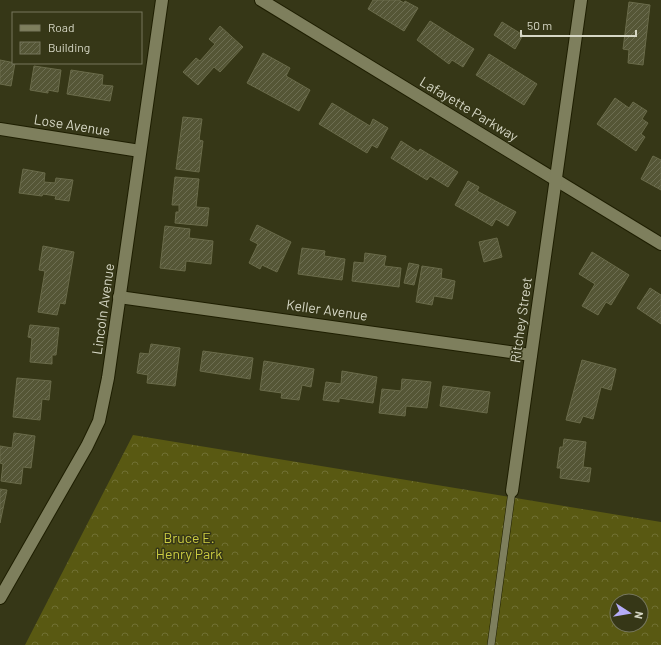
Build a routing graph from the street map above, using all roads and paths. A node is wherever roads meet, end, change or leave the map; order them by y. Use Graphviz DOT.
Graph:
graph roads {
  1 [pos="162,0"];
  2 [pos="261,0"];
  3 [pos="581,0"];
  4 [pos="0,129"];
  5 [pos="140,151"];
  6 [pos="556,180"];
  7 [pos="661,244"];
  8 [pos="119,297"];
  9 [pos="531,355"];
  10 [pos="512,491"];
  11 [pos="0,598"];
  12 [pos="490,645"];
  1 -- 5 [label="street, Lincoln Avenue"];
  2 -- 6 [label="street, Lafayette Parkway"];
  3 -- 6 [label="street, Ritchey Street"];
  4 -- 5 [label="street, Lose Avenue"];
  5 -- 8 [label="street, Lincoln Avenue"];
  6 -- 7 [label="street, Lafayette Parkway"];
  6 -- 9 [label="street, Ritchey Street"];
  8 -- 9 [label="street, Keller Avenue"];
  8 -- 11 [label="street, Lincoln Avenue"];
  9 -- 10 [label="street, Ritchey Street"];
  10 -- 12 [label="lane, Ritchey Street"];
}
